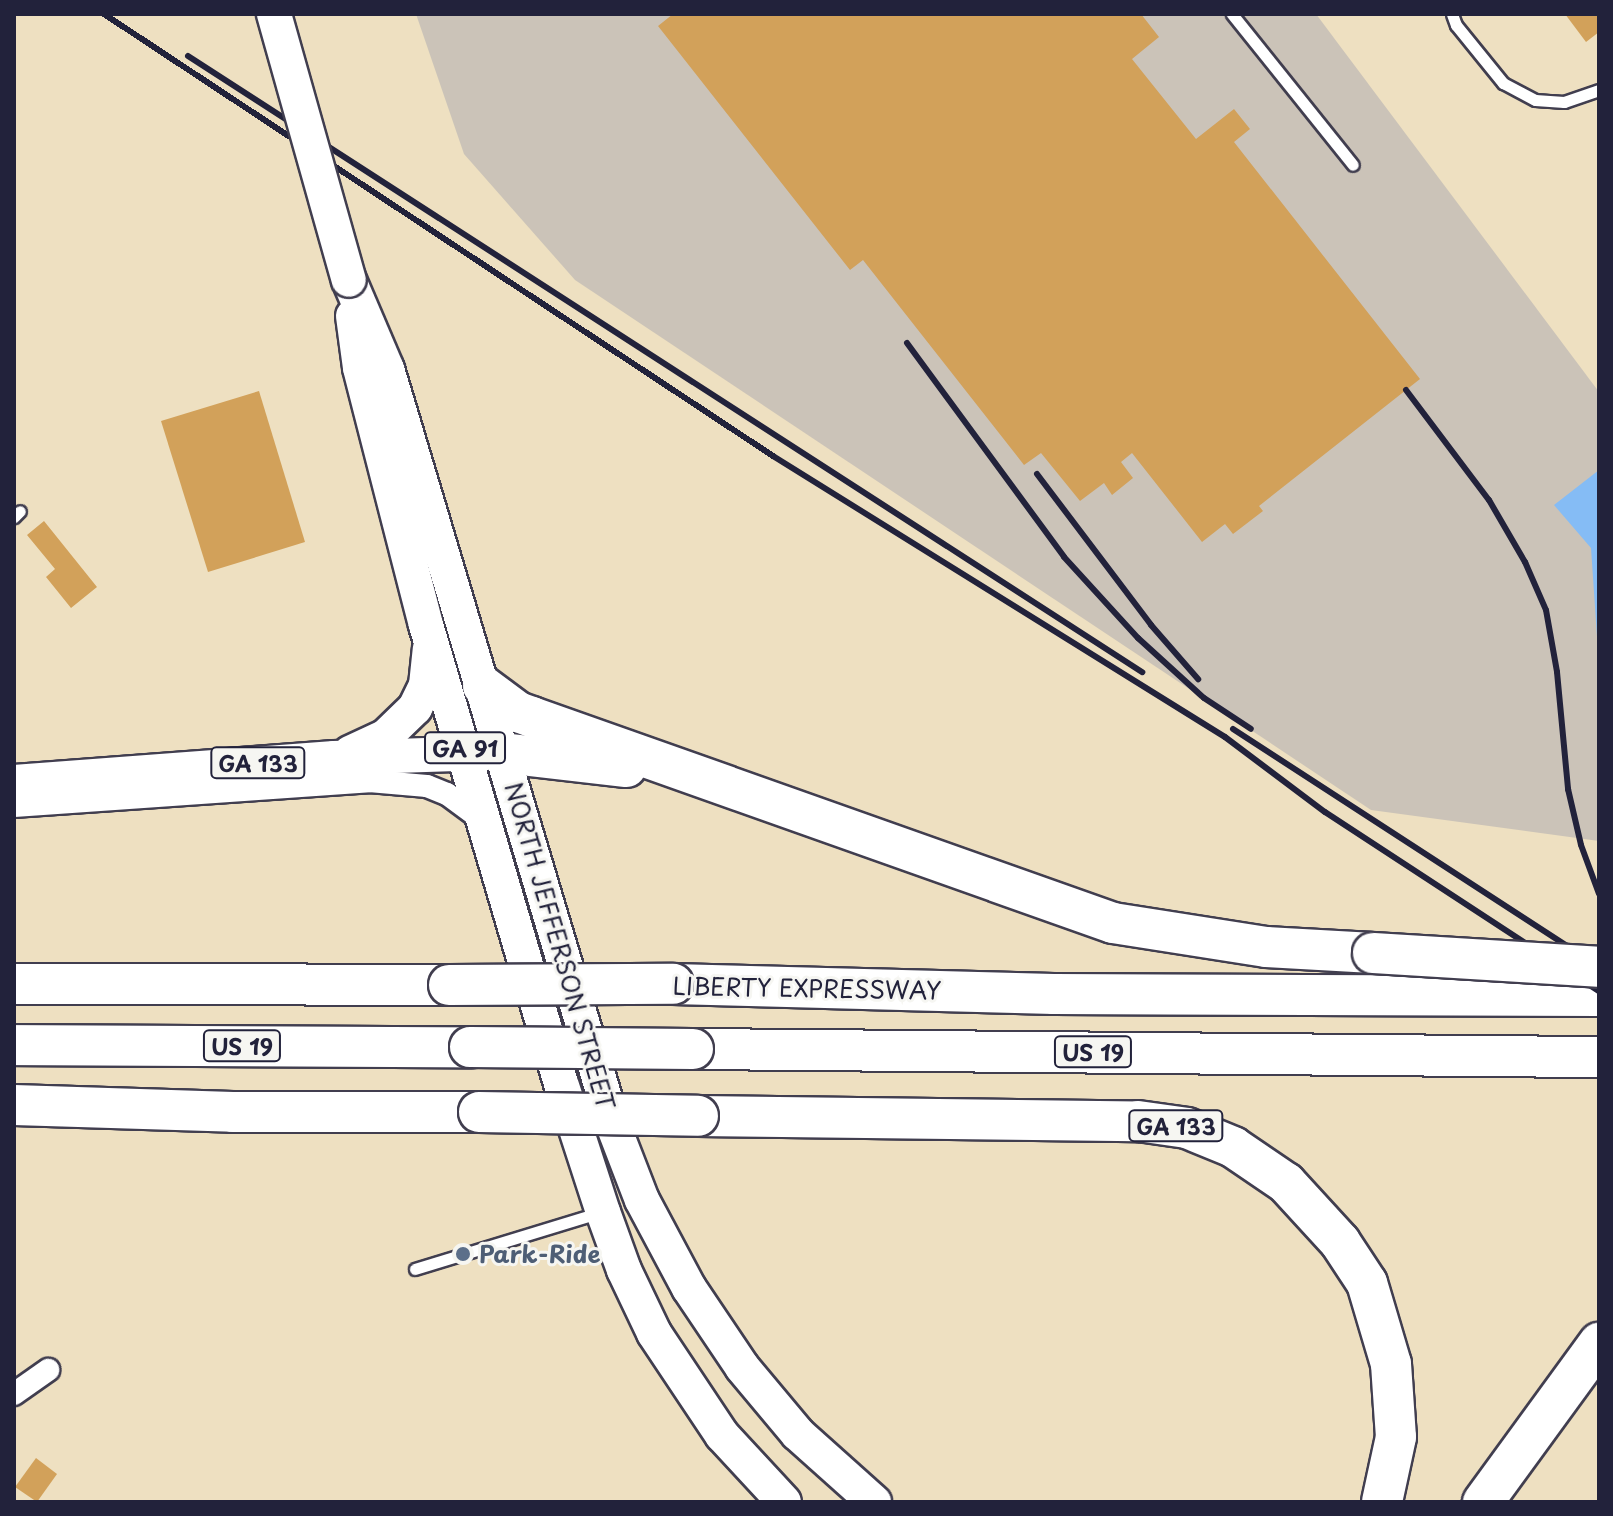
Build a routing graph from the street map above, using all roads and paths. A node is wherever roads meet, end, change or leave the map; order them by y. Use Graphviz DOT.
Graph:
graph roads {
  1 [pos="274,14"];
  2 [pos="1232,14"];
  3 [pos="1452,14"];
  4 [pos="1599,90"];
  5 [pos="1353,165"];
  6 [pos="349,280"];
  7 [pos="426,625"];
  8 [pos="483,686"];
  9 [pos="485,753"];
  10 [pos="334,758"];
  11 [pos="690,773"];
  12 [pos="14,782"];
  13 [pos="14,806"];
  14 [pos="487,824"];
  15 [pos="1599,967"];
  16 [pos="14,984"];
  17 [pos="1599,996"];
  18 [pos="14,1045"];
  19 [pos="1599,1057"];
  20 [pos="14,1105"];
  21 [pos="603,1212"];
  22 [pos="415,1269"];
  23 [pos="1599,1343"];
  24 [pos="48,1370"];
  25 [pos="14,1394"];
  26 [pos="784,1502"];
  27 [pos="874,1502"];
  28 [pos="1382,1502"];
  29 [pos="1483,1502"];
  1 -- 6 [label="main road, NORTH JEFFERSON STREET / GA 91, bridge"];
  2 -- 5 [label="lane"];
  3 -- 4 [label="lane"];
  6 -- 7 [label="main road, NORTH JEFFERSON STREET / GA 91"];
  6 -- 8 [label="main road, NORTH JEFFERSON STREET / GA 91"];
  7 -- 9 [label="main road, NORTH JEFFERSON STREET / GA 91"];
  7 -- 10 [label="main road"];
  8 -- 9 [label="main road, NORTH JEFFERSON STREET / GA 91"];
  8 -- 11 [label="highway"];
  9 -- 10 [label="main road, GA 133"];
  9 -- 11 [label="highway"];
  9 -- 14 [label="main road, NORTH JEFFERSON STREET / GA 91"];
  9 -- 27 [label="main road, NORTH JEFFERSON STREET / GA 91"];
  10 -- 12 [label="main road, GA 133"];
  11 -- 15 [label="highway, bridge"];
  13 -- 14 [label="street"];
  14 -- 21 [label="main road, NORTH JEFFERSON STREET / GA 91"];
  16 -- 17 [label="highway, LIBERTY EXPRESSWAY, bridge"];
  18 -- 19 [label="highway, US 19, bridge"];
  20 -- 28 [label="highway, GA 133, bridge"];
  21 -- 22 [label="lane"];
  21 -- 26 [label="main road, NORTH JEFFERSON STREET / GA 91"];
  23 -- 29 [label="highway"];
  24 -- 25 [label="street"];
}
